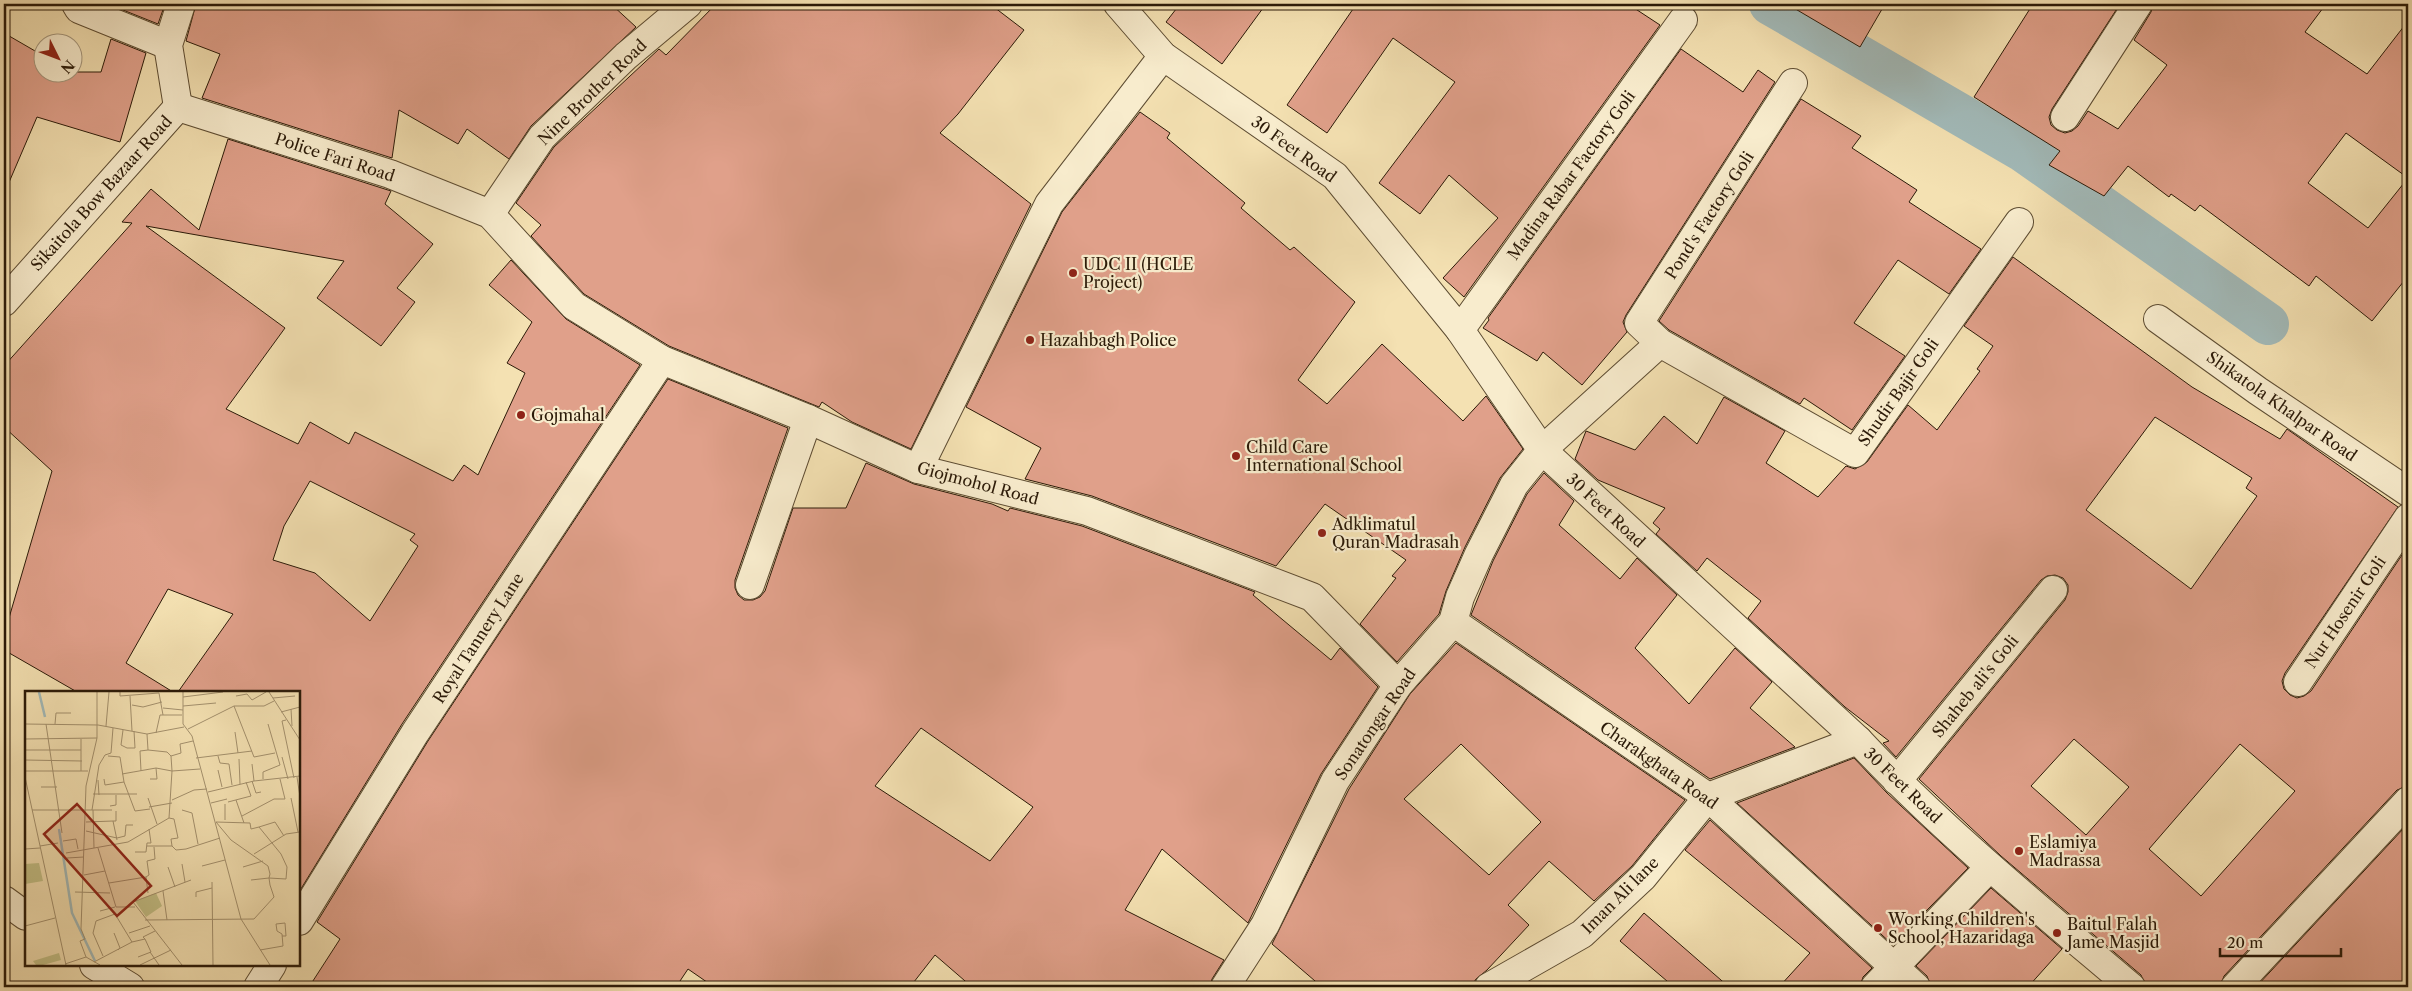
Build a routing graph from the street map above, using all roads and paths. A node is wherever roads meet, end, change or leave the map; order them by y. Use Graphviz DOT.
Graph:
graph roads {
  1 [pos="76,4"];
  2 [pos="181,4"];
  3 [pos="688,4"];
  4 [pos="1118,4"];
  5 [pos="2138,4"];
  6 [pos="1683,20"];
  7 [pos="168,45"];
  8 [pos="1164,56"];
  9 [pos="1793,83"];
  10 [pos="178,107"];
  11 [pos="2065,117"];
  12 [pos="490,214"];
  13 [pos="2019,222"];
  14 [pos="4,302"];
  15 [pos="2158,319"];
  16 [pos="1460,330"];
  17 [pos="1660,343"];
  18 [pos="662,360"];
  19 [pos="808,419"];
  20 [pos="1542,450"];
  21 [pos="918,469"];
  22 [pos="2408,492"];
  23 [pos="2408,518"];
  24 [pos="750,585"];
  25 [pos="2053,590"];
  26 [pos="1453,622"];
  27 [pos="2298,682"];
  28 [pos="1398,685"];
  29 [pos="1858,740"];
  30 [pos="1897,781"];
  31 [pos="1708,797"];
  32 [pos="2408,801"];
  33 [pos="1990,867"];
  34 [pos="4,900"];
  35 [pos="25,915"];
  36 [pos="300,919"];
  37 [pos="96,966"];
  38 [pos="271,966"];
  39 [pos="1893,966"];
  40 [pos="130,987"];
  41 [pos="258,987"];
  42 [pos="1225,987"];
  43 [pos="1489,987"];
  44 [pos="1875,987"];
  45 [pos="1916,987"];
  46 [pos="2132,987"];
  47 [pos="2236,987"];
  1 -- 7 [label="street"];
  2 -- 7 [label="street"];
  3 -- 12 [label="street, Nine Brother Road"];
  4 -- 8 [label="street, 30 Feet Road"];
  5 -- 11 [label="street"];
  6 -- 16 [label="street, Madina Rabar Factory Goli"];
  7 -- 10 [label="street"];
  8 -- 16 [label="street, 30 Feet Road"];
  8 -- 21 [label="street"];
  9 -- 17 [label="street, Pond's Factory Goli"];
  10 -- 12 [label="street, Police Fari Road"];
  10 -- 14 [label="street, Sikaitola Bow Bazaar Road"];
  12 -- 18 [label="street, Giojmohol Road"];
  13 -- 17 [label="street, Shudir Bajir Goli"];
  15 -- 22 [label="street, Shikatola Khalpar Road"];
  16 -- 20 [label="street, 30 Feet Road"];
  17 -- 20 [label="street, Sonatongar Road"];
  18 -- 19 [label="street, Giojmohol Road"];
  18 -- 36 [label="street, Royal Tannery Lane"];
  19 -- 21 [label="street, Giojmohol Road"];
  19 -- 24 [label="street"];
  20 -- 26 [label="street, Sonatongar Road"];
  20 -- 29 [label="street, 30 Feet Road"];
  21 -- 28 [label="street, Giojmohol Road"];
  23 -- 27 [label="street, Nur Hosenir Goli"];
  25 -- 30 [label="street, Shaheb ali's Goli"];
  26 -- 28 [label="street, Sonatongar Road"];
  26 -- 31 [label="street, Charakghata Road"];
  28 -- 42 [label="street, Sonatongar Road"];
  29 -- 30 [label="street, 30 Feet Road"];
  29 -- 31 [label="street"];
  30 -- 33 [label="street, 30 Feet Road"];
  31 -- 39 [label="street, Charakghata Road"];
  31 -- 43 [label="street, Iman Ali lane"];
  32 -- 47 [label="street"];
  33 -- 39 [label="street"];
  33 -- 46 [label="street, 30 Feet Road"];
  34 -- 35 [label="street"];
  37 -- 40 [label="street"];
  38 -- 41 [label="street"];
  39 -- 44 [label="street"];
  39 -- 45 [label="street, Charakghata Road"];
}
